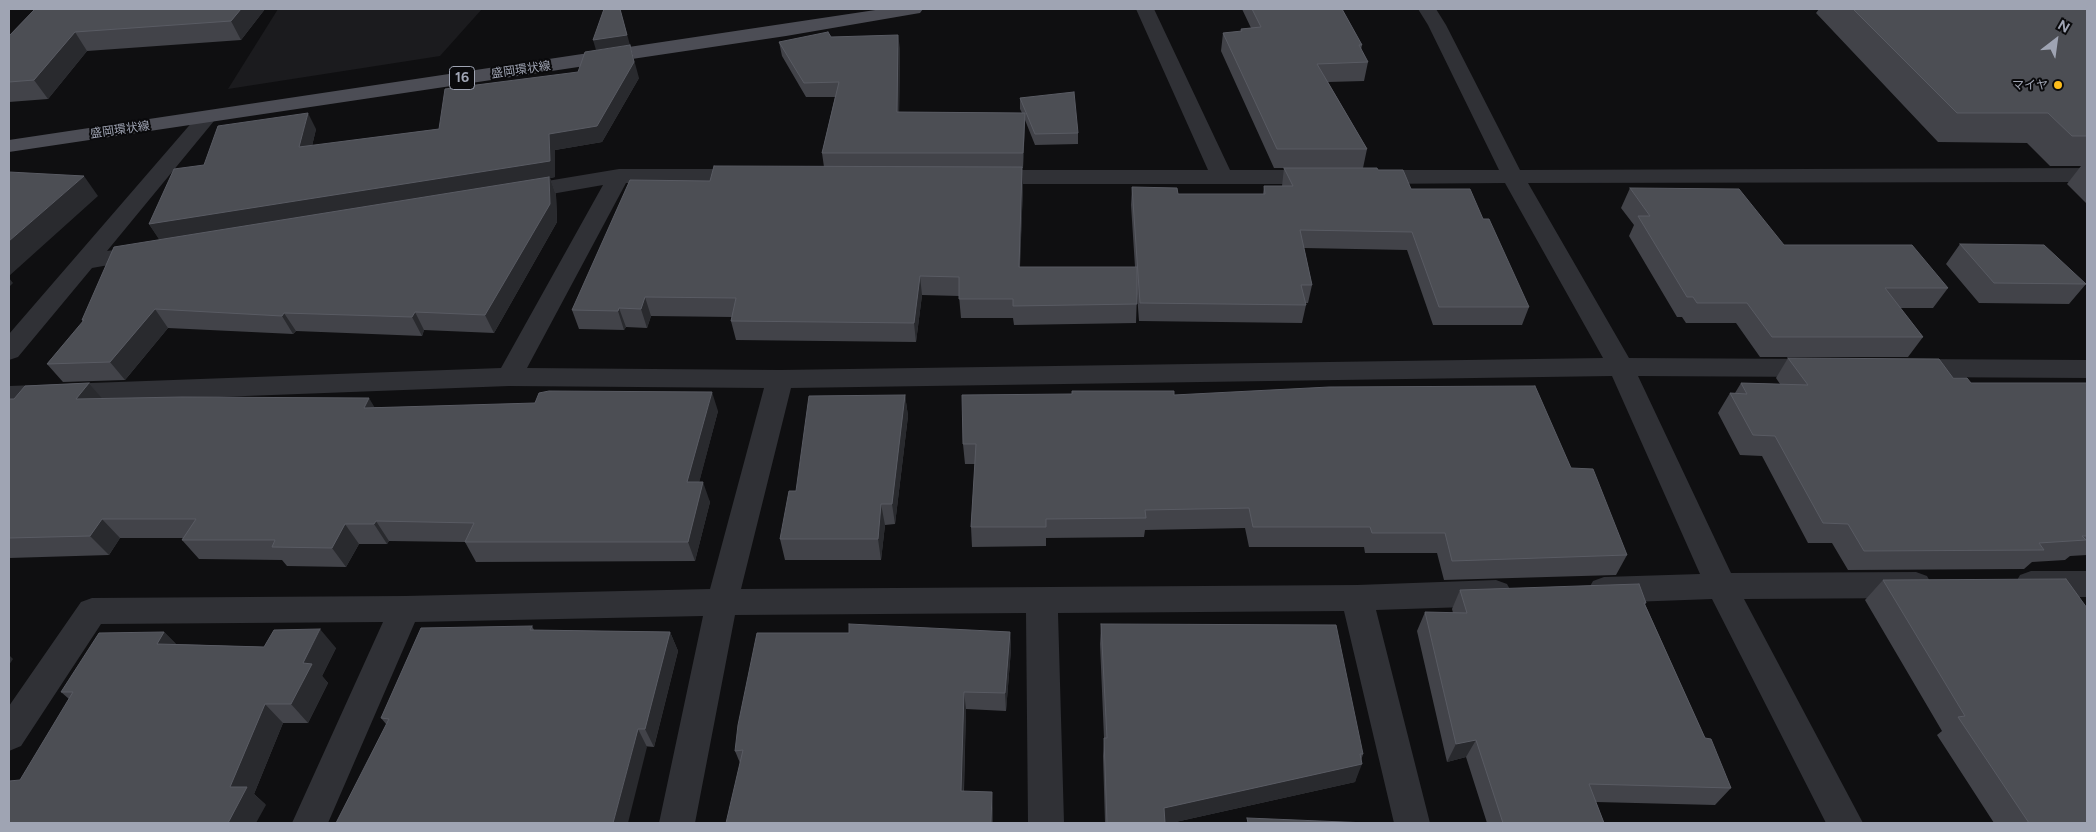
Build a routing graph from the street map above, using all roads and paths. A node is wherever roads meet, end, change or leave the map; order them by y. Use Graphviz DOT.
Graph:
graph roads {
  1 [pos="914,9"];
  2 [pos="1144,9"];
  3 [pos="1427,9"];
  4 [pos="207,117"];
  5 [pos="9,146"];
  6 [pos="2087,175"];
  7 [pos="620,176"];
  8 [pos="768,176"];
  9 [pos="965,177"];
  10 [pos="1222,177"];
  11 [pos="1512,177"];
  12 [pos="493,196"];
  13 [pos="162,249"];
  14 [pos="84,262"];
  15 [pos="9,350"];
  16 [pos="1621,367"];
  17 [pos="1839,368"];
  18 [pos="1889,368"];
  19 [pos="2087,369"];
  20 [pos="509,377"];
  21 [pos="780,379"];
  22 [pos="9,396"];
  23 [pos="2004,584"];
  24 [pos="1945,585"];
  25 [pos="1721,586"];
  26 [pos="2085,586"];
  27 [pos="1573,591"];
  28 [pos="1524,592"];
  29 [pos="1357,598"];
  30 [pos="1042,601"];
  31 [pos="722,602"];
  32 [pos="405,608"];
  33 [pos="9,735"];
  34 [pos="310,823"];
  35 [pos="677,823"];
  36 [pos="1046,823"];
  37 [pos="1412,823"];
  38 [pos="1846,823"];
  1 -- 4 [label="main road, 盛岡環状線 / 16"];
  2 -- 10 [label="street"];
  3 -- 11 [label="street"];
  4 -- 5 [label="main road, 盛岡環状線 / 16"];
  4 -- 14 [label="street"];
  6 -- 11 [label="street"];
  7 -- 8 [label="street"];
  7 -- 12 [label="street"];
  7 -- 20 [label="street"];
  9 -- 10 [label="street"];
  10 -- 11 [label="street"];
  11 -- 16 [label="street"];
  13 -- 14 [label="street"];
  14 -- 15 [label="street"];
  16 -- 17 [label="street"];
  16 -- 21 [label="street"];
  16 -- 25 [label="street"];
  18 -- 19 [label="street"];
  20 -- 21 [label="street"];
  20 -- 22 [label="street"];
  21 -- 31 [label="street"];
  23 -- 26 [label="street"];
  24 -- 25 [label="street"];
  25 -- 27 [label="street"];
  25 -- 38 [label="street"];
  28 -- 29 [label="street"];
  29 -- 30 [label="street"];
  29 -- 37 [label="street"];
  30 -- 31 [label="street"];
  30 -- 36 [label="street"];
  31 -- 32 [label="street"];
  31 -- 35 [label="street"];
  32 -- 33 [label="street"];
  32 -- 34 [label="street"];
}
